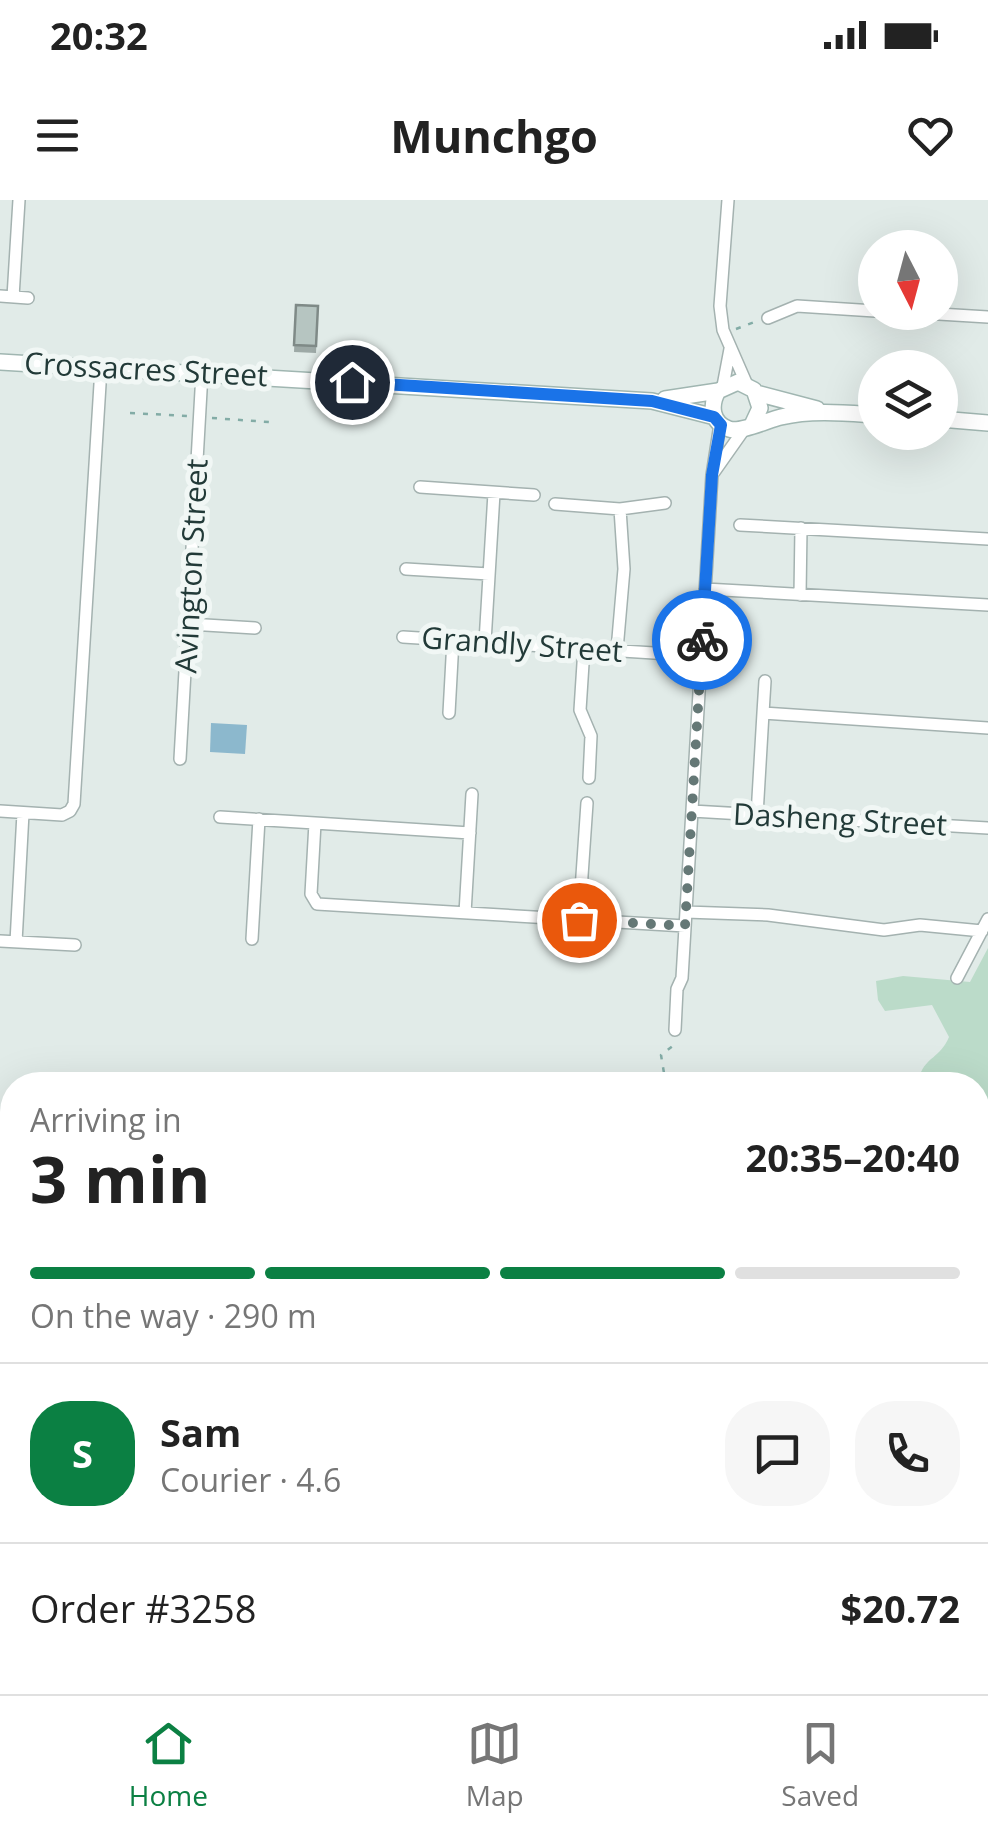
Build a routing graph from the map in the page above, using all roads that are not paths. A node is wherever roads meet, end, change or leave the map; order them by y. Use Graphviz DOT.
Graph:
graph roads {
  1 [pos="19,200"];
  2 [pos="728,200"];
  3 [pos="6,297"];
  4 [pos="28,298"];
  5 [pos="858,310"];
  6 [pos="958,315"];
  7 [pos="988,317"];
  8 [pos="768,318"];
  9 [pos="730,349"];
  10 [pos="0,362"];
  11 [pos="101,368"];
  12 [pos="202,373"];
  13 [pos="721,388"];
  14 [pos="752,389"];
  15 [pos="652,401"];
  16 [pos="830,412"];
  17 [pos="858,414"];
  18 [pos="717,420"];
  19 [pos="958,421"];
  20 [pos="988,423"];
  21 [pos="749,426"];
  22 [pos="712,475"];
  23 [pos="420,487"];
  24 [pos="494,492"];
  25 [pos="534,495"];
  26 [pos="665,503"];
  27 [pos="555,504"];
  28 [pos="620,509"];
  29 [pos="740,525"];
  30 [pos="802,528"];
  31 [pos="988,538"];
  32 [pos="406,569"];
  33 [pos="489,574"];
  34 [pos="705,589"];
  35 [pos="800,595"];
  36 [pos="988,605"];
  37 [pos="189,624"];
  38 [pos="255,628"];
  39 [pos="403,637"];
  40 [pos="454,640"];
  41 [pos="485,642"];
  42 [pos="584,648"];
  43 [pos="617,650"];
  44 [pos="701,656"];
  45 [pos="765,681"];
  46 [pos="763,713"];
  47 [pos="448,714"];
  48 [pos="988,728"];
  49 [pos="180,759"];
  50 [pos="589,778"];
  51 [pos="472,794"];
  52 [pos="588,803"];
  53 [pos="692,810"];
  54 [pos="0,811"];
  55 [pos="23,813"];
  56 [pos="757,814"];
  57 [pos="220,817"];
  58 [pos="259,820"];
  59 [pos="315,823"];
  60 [pos="988,828"];
  61 [pos="470,832"];
  62 [pos="464,913"];
  63 [pos="686,919"];
  64 [pos="579,920"];
  65 [pos="985,925"];
  66 [pos="252,938"];
  67 [pos="0,941"];
  68 [pos="16,942"];
  69 [pos="75,945"];
  70 [pos="956,978"];
  71 [pos="675,1030"];
  1 -- 3 [label="street"];
  2 -- 9 [label="street"];
  3 -- 4 [label="street"];
  5 -- 8 [label="street"];
  6 -- 7 [label="street"];
  9 -- 13 [label="street"];
  9 -- 14 [label="street"];
  10 -- 11 [label="street, Crossacres Street"];
  11 -- 12 [label="street, Crossacres Street"];
  11 -- 55 [label="street"];
  12 -- 15 [label="street, Crossacres Street"];
  12 -- 37 [label="street, Avington Street"];
  13 -- 14 [label="street"];
  13 -- 15 [label="street, Crossacres Street"];
  13 -- 18 [label="street"];
  14 -- 16 [label="street"];
  14 -- 21 [label="street"];
  15 -- 18 [label="street, Crossacres Street"];
  16 -- 17 [label="street"];
  16 -- 21 [label="street"];
  18 -- 21 [label="street"];
  18 -- 22 [label="street"];
  19 -- 20 [label="street"];
  21 -- 22 [label="street"];
  22 -- 34 [label="street"];
  23 -- 24 [label="street"];
  24 -- 25 [label="street"];
  24 -- 33 [label="street"];
  26 -- 28 [label="street"];
  27 -- 28 [label="street"];
  28 -- 43 [label="street"];
  29 -- 30 [label="street"];
  30 -- 31 [label="street"];
  30 -- 35 [label="street"];
  32 -- 33 [label="street"];
  33 -- 41 [label="street"];
  34 -- 35 [label="street"];
  34 -- 44 [label="street"];
  35 -- 36 [label="street"];
  37 -- 38 [label="street"];
  37 -- 49 [label="street, Avington Street"];
  39 -- 40 [label="street, Grandly Street"];
  40 -- 41 [label="street, Grandly Street"];
  40 -- 47 [label="street"];
  41 -- 42 [label="street, Grandly Street"];
  42 -- 43 [label="street, Grandly Street"];
  42 -- 50 [label="street"];
  43 -- 44 [label="street, Grandly Street"];
  44 -- 53 [label="street"];
  45 -- 46 [label="street"];
  46 -- 48 [label="street"];
  46 -- 56 [label="street"];
  51 -- 61 [label="street"];
  52 -- 64 [label="street"];
  53 -- 56 [label="street, Dasheng Street"];
  53 -- 63 [label="street"];
  54 -- 55 [label="street"];
  55 -- 68 [label="street"];
  56 -- 60 [label="street, Dasheng Street"];
  57 -- 58 [label="street"];
  58 -- 59 [label="street"];
  58 -- 66 [label="street"];
  59 -- 61 [label="street"];
  59 -- 62 [label="street"];
  61 -- 62 [label="street"];
  62 -- 64 [label="street"];
  63 -- 64 [label="street"];
  63 -- 65 [label="street"];
  63 -- 71 [label="street"];
  65 -- 70 [label="street"];
  67 -- 68 [label="street"];
  68 -- 69 [label="street"];
}
